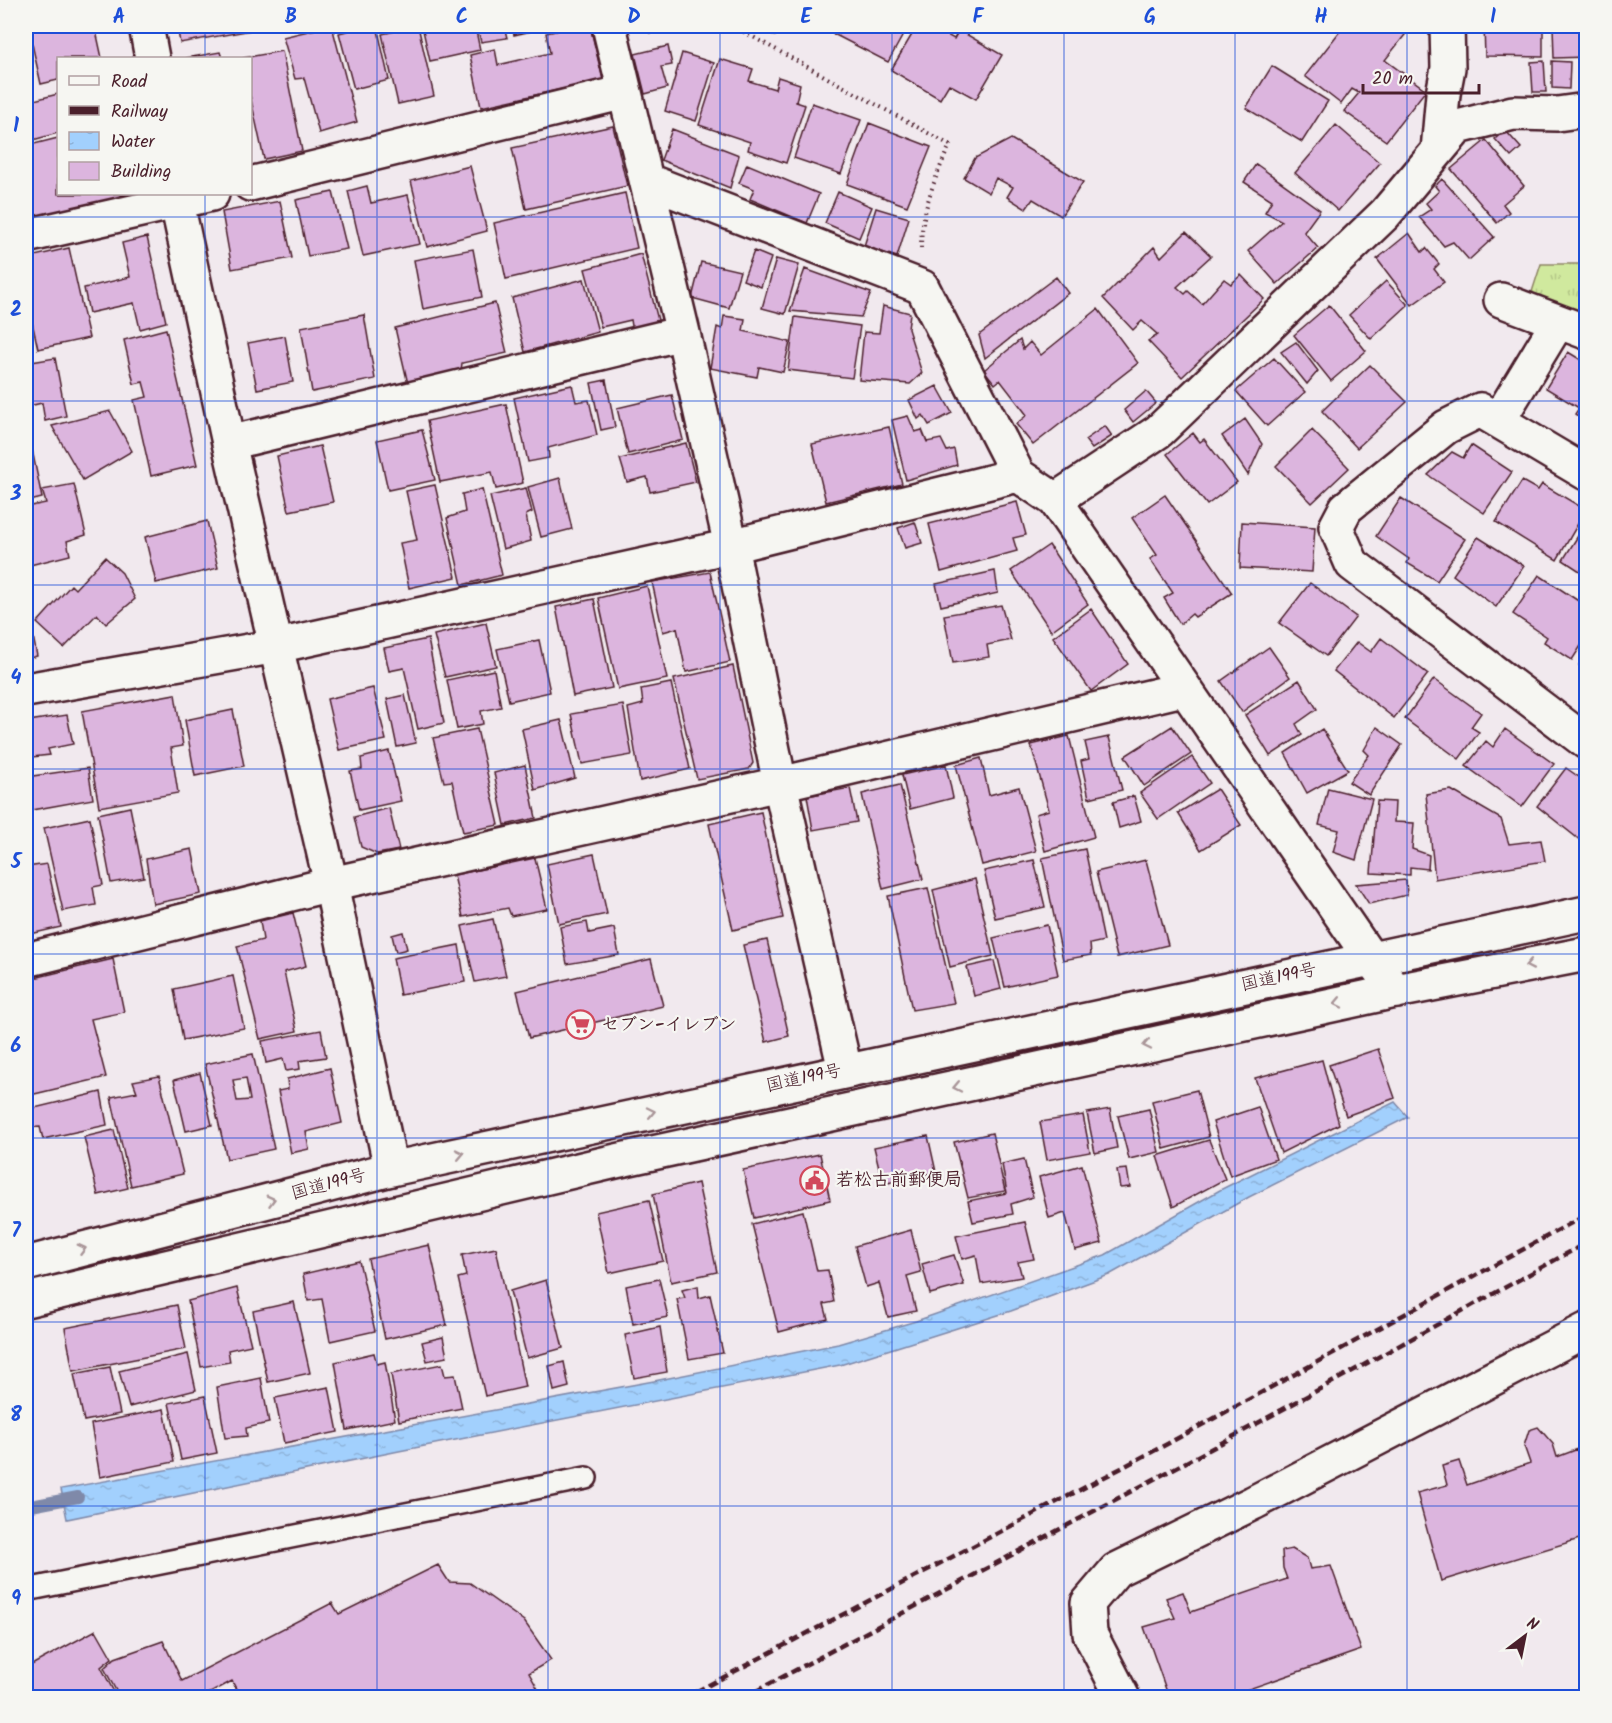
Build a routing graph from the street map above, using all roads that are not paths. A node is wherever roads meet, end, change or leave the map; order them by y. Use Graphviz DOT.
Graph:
graph roads {
  1 [pos="146,26"];
  2 [pos="1447,26"];
  3 [pos="611,31"];
  4 [pos="152,57"];
  5 [pos="626,92"];
  6 [pos="1587,110"];
  7 [pos="1438,151"];
  8 [pos="648,181"];
  9 [pos="252,184"];
  10 [pos="203,195"];
  11 [pos="176,198"];
  12 [pos="26,236"];
  13 [pos="1501,300"];
  14 [pos="1573,327"];
  15 [pos="683,333"];
  16 [pos="1498,421"];
  17 [pos="230,443"];
  18 [pos="1587,473"];
  19 [pos="1018,475"];
  20 [pos="1054,500"];
  21 [pos="731,546"];
  22 [pos="277,646"];
  23 [pos="1183,689"];
  24 [pos="26,690"];
  25 [pos="1587,742"];
  26 [pos="780,784"];
  27 [pos="331,884"];
  28 [pos="1587,913"];
  29 [pos="1587,954"];
  30 [pos="1371,959"];
  31 [pos="26,960"];
  32 [pos="1396,991"];
  33 [pos="845,1070"];
  34 [pos="391,1168"];
  35 [pos="27,1257"];
  36 [pos="26,1300"];
  37 [pos="1587,1330"];
  38 [pos="586,1478"];
  39 [pos="26,1590"];
  40 [pos="1123,1698"];
  1 -- 4 [label="main road"];
  2 -- 7 [label="main road"];
  3 -- 5 [label="main road"];
  5 -- 8 [label="main road"];
  5 -- 9 [label="main road"];
  6 -- 7 [label="main road"];
  7 -- 20 [label="main road"];
  8 -- 15 [label="main road"];
  8 -- 19 [label="main road"];
  10 -- 11 [label="main road"];
  11 -- 12 [label="main road"];
  11 -- 17 [label="main road"];
  13 -- 14 [label="main road"];
  14 -- 16 [label="main road"];
  15 -- 17 [label="main road"];
  15 -- 21 [label="main road"];
  16 -- 18 [label="main road"];
  16 -- 25 [label="main road"];
  17 -- 22 [label="main road"];
  19 -- 20 [label="main road"];
  19 -- 21 [label="main road"];
  20 -- 23 [label="main road"];
  21 -- 22 [label="main road"];
  21 -- 26 [label="main road"];
  22 -- 24 [label="main road"];
  22 -- 27 [label="main road"];
  23 -- 26 [label="main road"];
  23 -- 30 [label="main road"];
  26 -- 27 [label="main road"];
  26 -- 33 [label="main road"];
  27 -- 31 [label="main road"];
  27 -- 34 [label="main road"];
  28 -- 30 [label="main road, 国道199号"];
  29 -- 32 [label="main road, 国道199号, one-way"];
  30 -- 32 [label="main road"];
  30 -- 33 [label="main road, 国道199号"];
  32 -- 36 [label="main road, 国道199号, one-way"];
  34 -- 33 [label="main road, 国道199号, one-way"];
  35 -- 34 [label="main road, 国道199号, one-way"];
  37 -- 40 [label="main road"];
  38 -- 39 [label="lane"];
}
